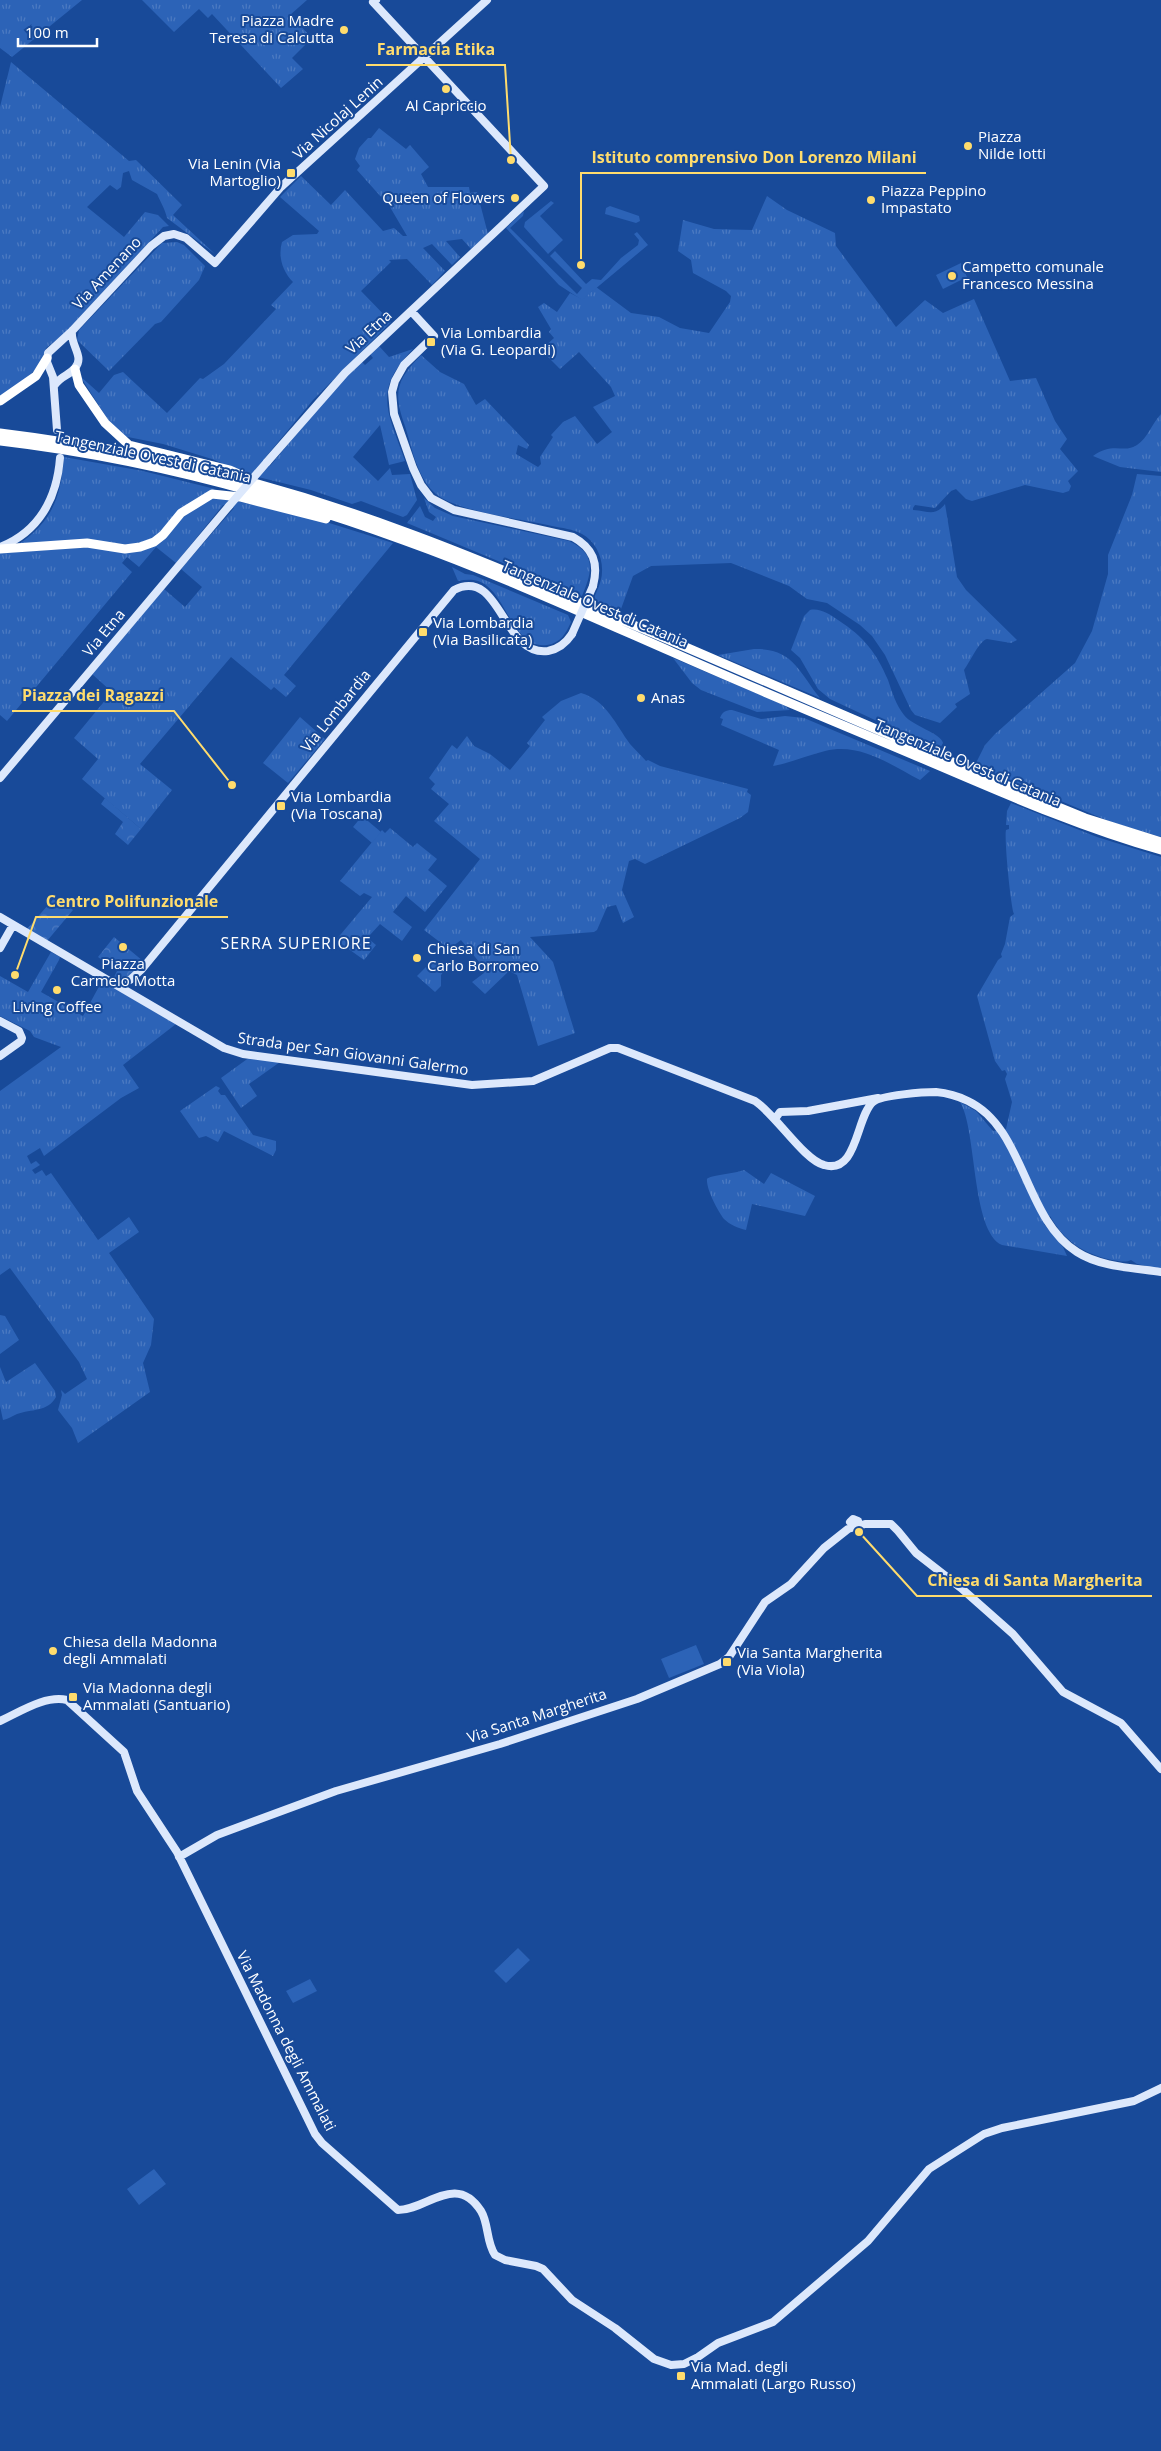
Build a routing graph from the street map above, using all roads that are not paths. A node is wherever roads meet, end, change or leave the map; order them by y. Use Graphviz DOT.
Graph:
graph roads {
  1 [pos="488,0"];
  2 [pos="374,1"];
  3 [pos="424,58"];
  4 [pos="214,263"];
  5 [pos="411,311"];
  6 [pos="72,331"];
  7 [pos="59,343"];
  8 [pos="72,346"];
  9 [pos="47,358"];
  10 [pos="75,369"];
  11 [pos="52,370"];
  12 [pos="64,374"];
  13 [pos="54,386"];
  14 [pos="0,401"];
  15 [pos="57,430"];
  16 [pos="0,433"];
  17 [pos="0,441"];
  18 [pos="60,458"];
  19 [pos="271,489"];
  20 [pos="405,540"];
  21 [pos="0,548"];
  22 [pos="0,778"];
  23 [pos="1161,842"];
  24 [pos="1161,850"];
  25 [pos="0,917"];
  26 [pos="13,924"];
  27 [pos="0,948"];
  28 [pos="133,980"];
  29 [pos="114,983"];
  30 [pos="126,990"];
  31 [pos="140,998"];
  32 [pos="0,1021"];
  33 [pos="0,1056"];
  34 [pos="887,1097"];
  35 [pos="755,1102"];
  36 [pos="853,1102"];
  37 [pos="868,1108"];
  38 [pos="785,1112"];
  39 [pos="775,1119"];
  40 [pos="1161,1272"];
  41 [pos="0,1721"];
  42 [pos="1161,1768"];
  43 [pos="179,1857"];
  44 [pos="1161,2088"];
  1 -- 3 [label="street, Via Nicolaj Lenin"];
  2 -- 3 [label="street"];
  3 -- 4 [label="street, Via Nicolaj Lenin"];
  3 -- 5 [label="street, Via Etna"];
  4 -- 6 [label="street, Via Amenano"];
  5 -- 22 [label="street, Via Etna, bridge"];
  5 -- 28 [label="street, Via Lombardia, bridge"];
  6 -- 7 [label="street"];
  6 -- 8 [label="street"];
  7 -- 8 [label="street"];
  7 -- 9 [label="street"];
  8 -- 10 [label="street"];
  9 -- 11 [label="street"];
  9 -- 14 [label="highway"];
  10 -- 12 [label="street"];
  10 -- 19 [label="highway"];
  11 -- 12 [label="street"];
  11 -- 13 [label="street"];
  12 -- 13 [label="street"];
  13 -- 15 [label="street"];
  16 -- 19 [label="highway, Tangenziale Ovest di Catania"];
  17 -- 20 [label="highway, Tangenziale Ovest di Catania"];
  18 -- 21 [label="street"];
  19 -- 23 [label="highway, Tangenziale Ovest di Catania"];
  20 -- 21 [label="highway"];
  20 -- 24 [label="highway, Tangenziale Ovest di Catania"];
  25 -- 26 [label="street, Strada per San Giovanni Galermo"];
  26 -- 27 [label="street"];
  26 -- 29 [label="street, Strada per San Giovanni Galermo"];
  28 -- 29 [label="street"];
  28 -- 30 [label="street"];
  28 -- 31 [label="street"];
  29 -- 30 [label="street, Strada per San Giovanni Galermo"];
  30 -- 31 [label="street, Strada per San Giovanni Galermo"];
  31 -- 35 [label="street, Strada per San Giovanni Galermo"];
  32 -- 33 [label="street"];
  34 -- 36 [label="street"];
  34 -- 37 [label="street"];
  34 -- 40 [label="street"];
  35 -- 38 [label="street"];
  35 -- 39 [label="street, Strada per San Giovanni Galermo"];
  36 -- 37 [label="street"];
  36 -- 38 [label="street"];
  37 -- 39 [label="street, Strada per San Giovanni Galermo"];
  38 -- 39 [label="street"];
  41 -- 43 [label="street, Via Madonna degli Ammalati"];
  42 -- 43 [label="street, Via Santa Margherita"];
  43 -- 44 [label="street, Via Madonna degli Ammalati"];
}
